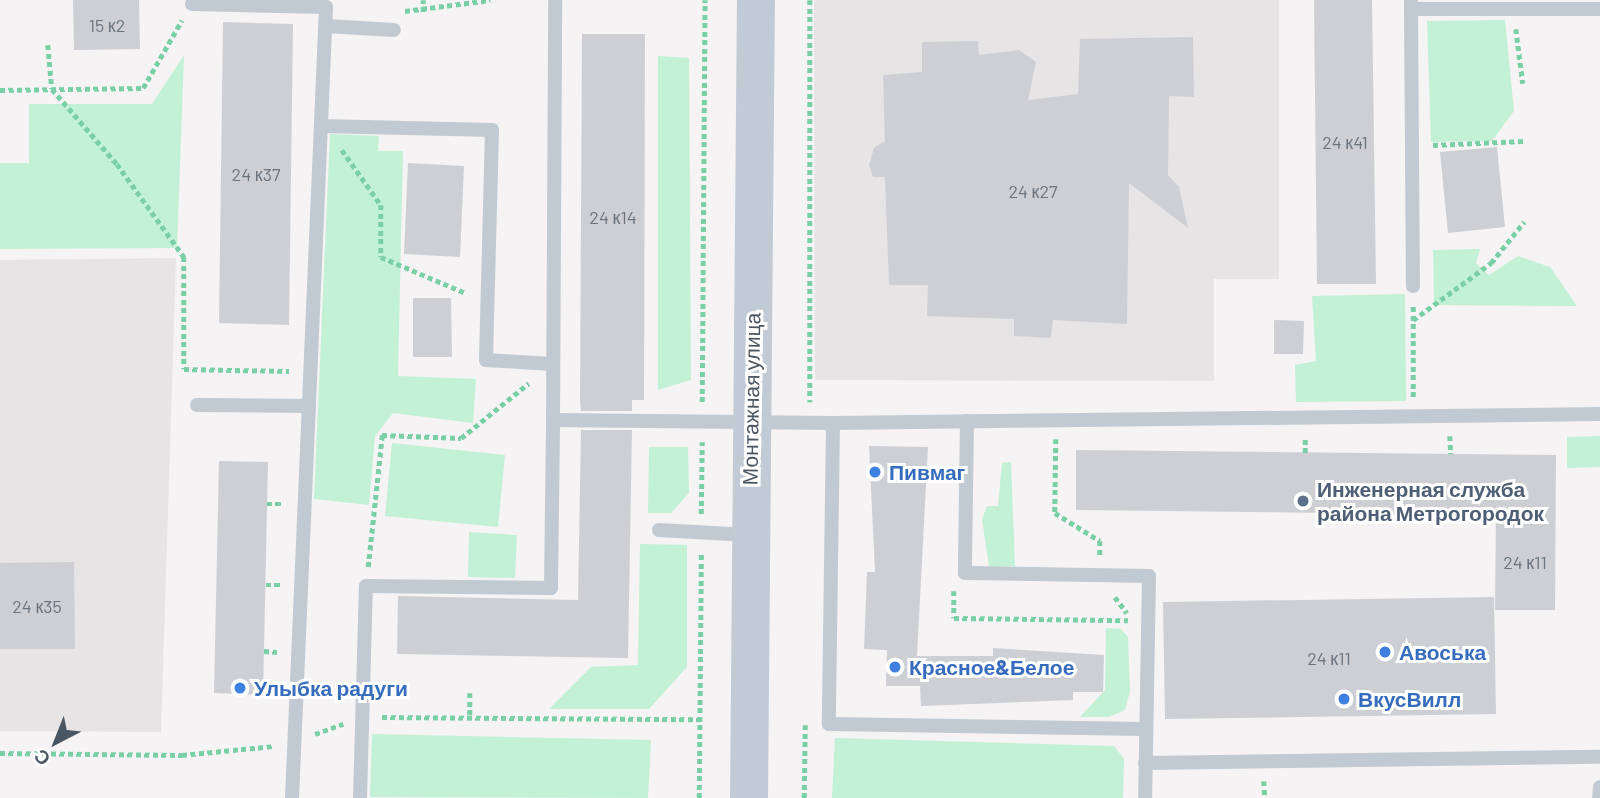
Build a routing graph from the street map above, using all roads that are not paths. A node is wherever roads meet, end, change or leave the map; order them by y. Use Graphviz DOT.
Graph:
graph roads {
  1 [pos="555,0"];
  2 [pos="756,0"];
  3 [pos="191,4"];
  4 [pos="1411,4"];
  5 [pos="1600,9"];
  6 [pos="326,26"];
  7 [pos="394,30"];
  8 [pos="323,126"];
  9 [pos="1413,286"];
  10 [pos="553,364"];
  11 [pos="197,405"];
  12 [pos="309,406"];
  13 [pos="1600,414"];
  14 [pos="553,420"];
  15 [pos="967,421"];
  16 [pos="752,423"];
  17 [pos="833,423"];
  18 [pos="659,530"];
  19 [pos="749,535"];
  20 [pos="1146,729"];
  21 [pos="1600,757"];
  22 [pos="1145,763"];
  23 [pos="1600,787"];
  24 [pos="292,798"];
  25 [pos="360,798"];
  26 [pos="748,798"];
  27 [pos="1145,798"];
  28 [pos="1598,798"];
  1 -- 10 [label="lane"];
  2 -- 16 [label="street, Монтажная улица"];
  3 -- 6 [label="lane"];
  4 -- 5 [label="lane"];
  4 -- 9 [label="lane"];
  6 -- 7 [label="lane"];
  6 -- 8 [label="lane"];
  8 -- 10 [label="lane"];
  8 -- 12 [label="lane"];
  10 -- 14 [label="lane"];
  11 -- 12 [label="lane"];
  12 -- 24 [label="lane"];
  13 -- 15 [label="lane"];
  14 -- 16 [label="lane"];
  14 -- 25 [label="lane"];
  15 -- 17 [label="lane"];
  15 -- 20 [label="lane"];
  16 -- 17 [label="lane"];
  16 -- 19 [label="street, Монтажная улица"];
  17 -- 20 [label="lane"];
  18 -- 19 [label="lane"];
  19 -- 26 [label="street, Монтажная улица"];
  20 -- 22 [label="lane"];
  21 -- 22 [label="lane"];
  22 -- 27 [label="lane"];
  23 -- 28 [label="lane"];
}
